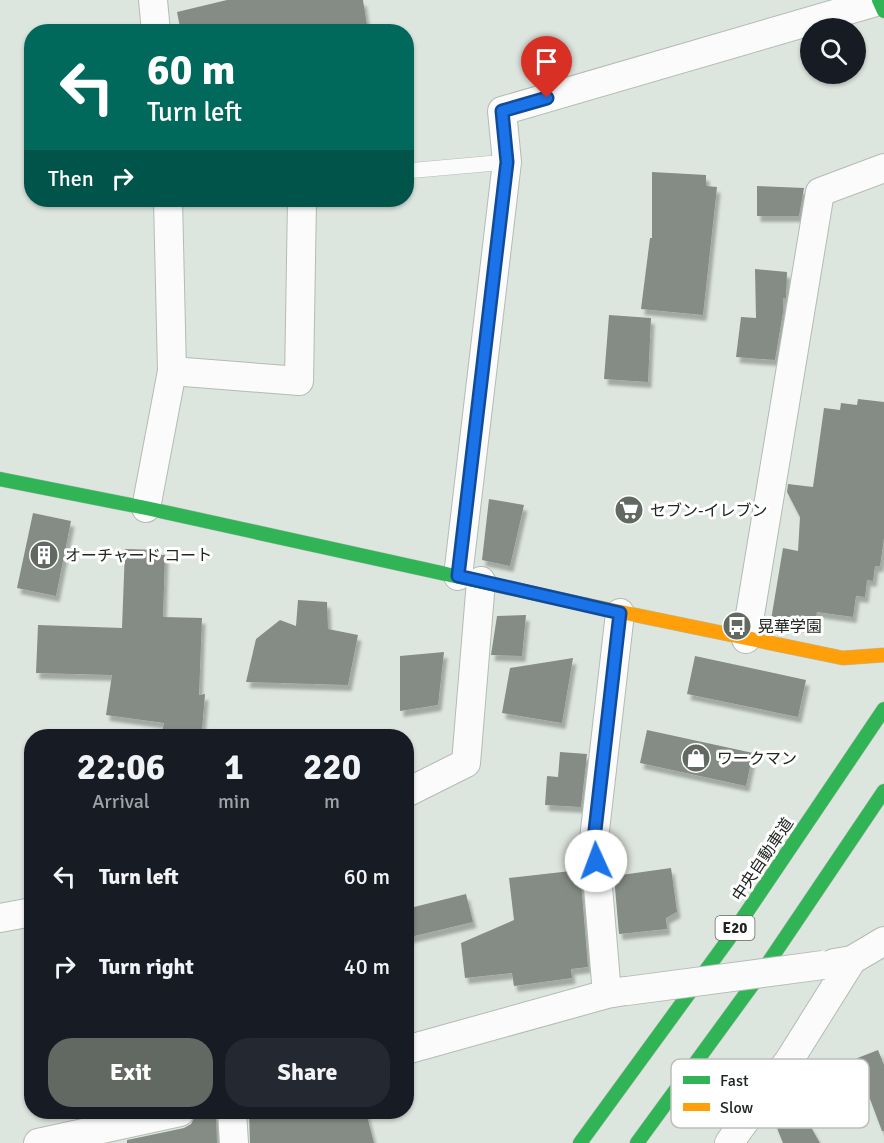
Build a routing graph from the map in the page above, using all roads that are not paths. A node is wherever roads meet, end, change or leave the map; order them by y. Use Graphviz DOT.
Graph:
graph roads {
  1 [pos="153,0"];
  2 [pos="881,4"];
  3 [pos="155,24"];
  4 [pos="507,162"];
  5 [pos="884,168"];
  6 [pos="414,170"];
  7 [pos="168,207"];
  8 [pos="302,207"];
  9 [pos="172,371"];
  10 [pos="0,479"];
  11 [pos="146,508"];
  12 [pos="470,578"];
  13 [pos="620,613"];
  14 [pos="746,639"];
  15 [pos="880,656"];
  16 [pos="884,709"];
  17 [pos="414,790"];
  18 [pos="884,790"];
  19 [pos="24,914"];
  20 [pos="0,918"];
  21 [pos="884,940"];
  22 [pos="852,960"];
  23 [pos="617,993"];
  24 [pos="414,1048"];
  25 [pos="699,1059"];
  26 [pos="790,1059"];
  27 [pos="671,1097"];
  28 [pos="148,1119"];
  29 [pos="232,1119"];
  30 [pos="740,1128"];
  31 [pos="38,1143"];
  32 [pos="234,1143"];
  33 [pos="580,1143"];
  34 [pos="637,1143"];
  35 [pos="729,1143"];
  1 -- 3 [label="street"];
  2 -- 4 [label="street"];
  4 -- 6 [label="lane"];
  4 -- 12 [label="street"];
  5 -- 14 [label="street"];
  7 -- 9 [label="street"];
  8 -- 9 [label="street"];
  9 -- 11 [label="street"];
  10 -- 11 [label="main road"];
  11 -- 12 [label="main road"];
  12 -- 13 [label="main road"];
  12 -- 17 [label="street"];
  13 -- 14 [label="main road"];
  13 -- 23 [label="street"];
  14 -- 15 [label="main road"];
  16 -- 33 [label="main road, 中央自動車道 / E20"];
  18 -- 25 [label="main road, E20"];
  19 -- 20 [label="street"];
  21 -- 22 [label="street"];
  22 -- 23 [label="street, bridge"];
  22 -- 26 [label="street"];
  23 -- 24 [label="street"];
  27 -- 34 [label="main road, E20"];
  28 -- 31 [label="street"];
  29 -- 32 [label="street"];
  30 -- 35 [label="street"];
}
